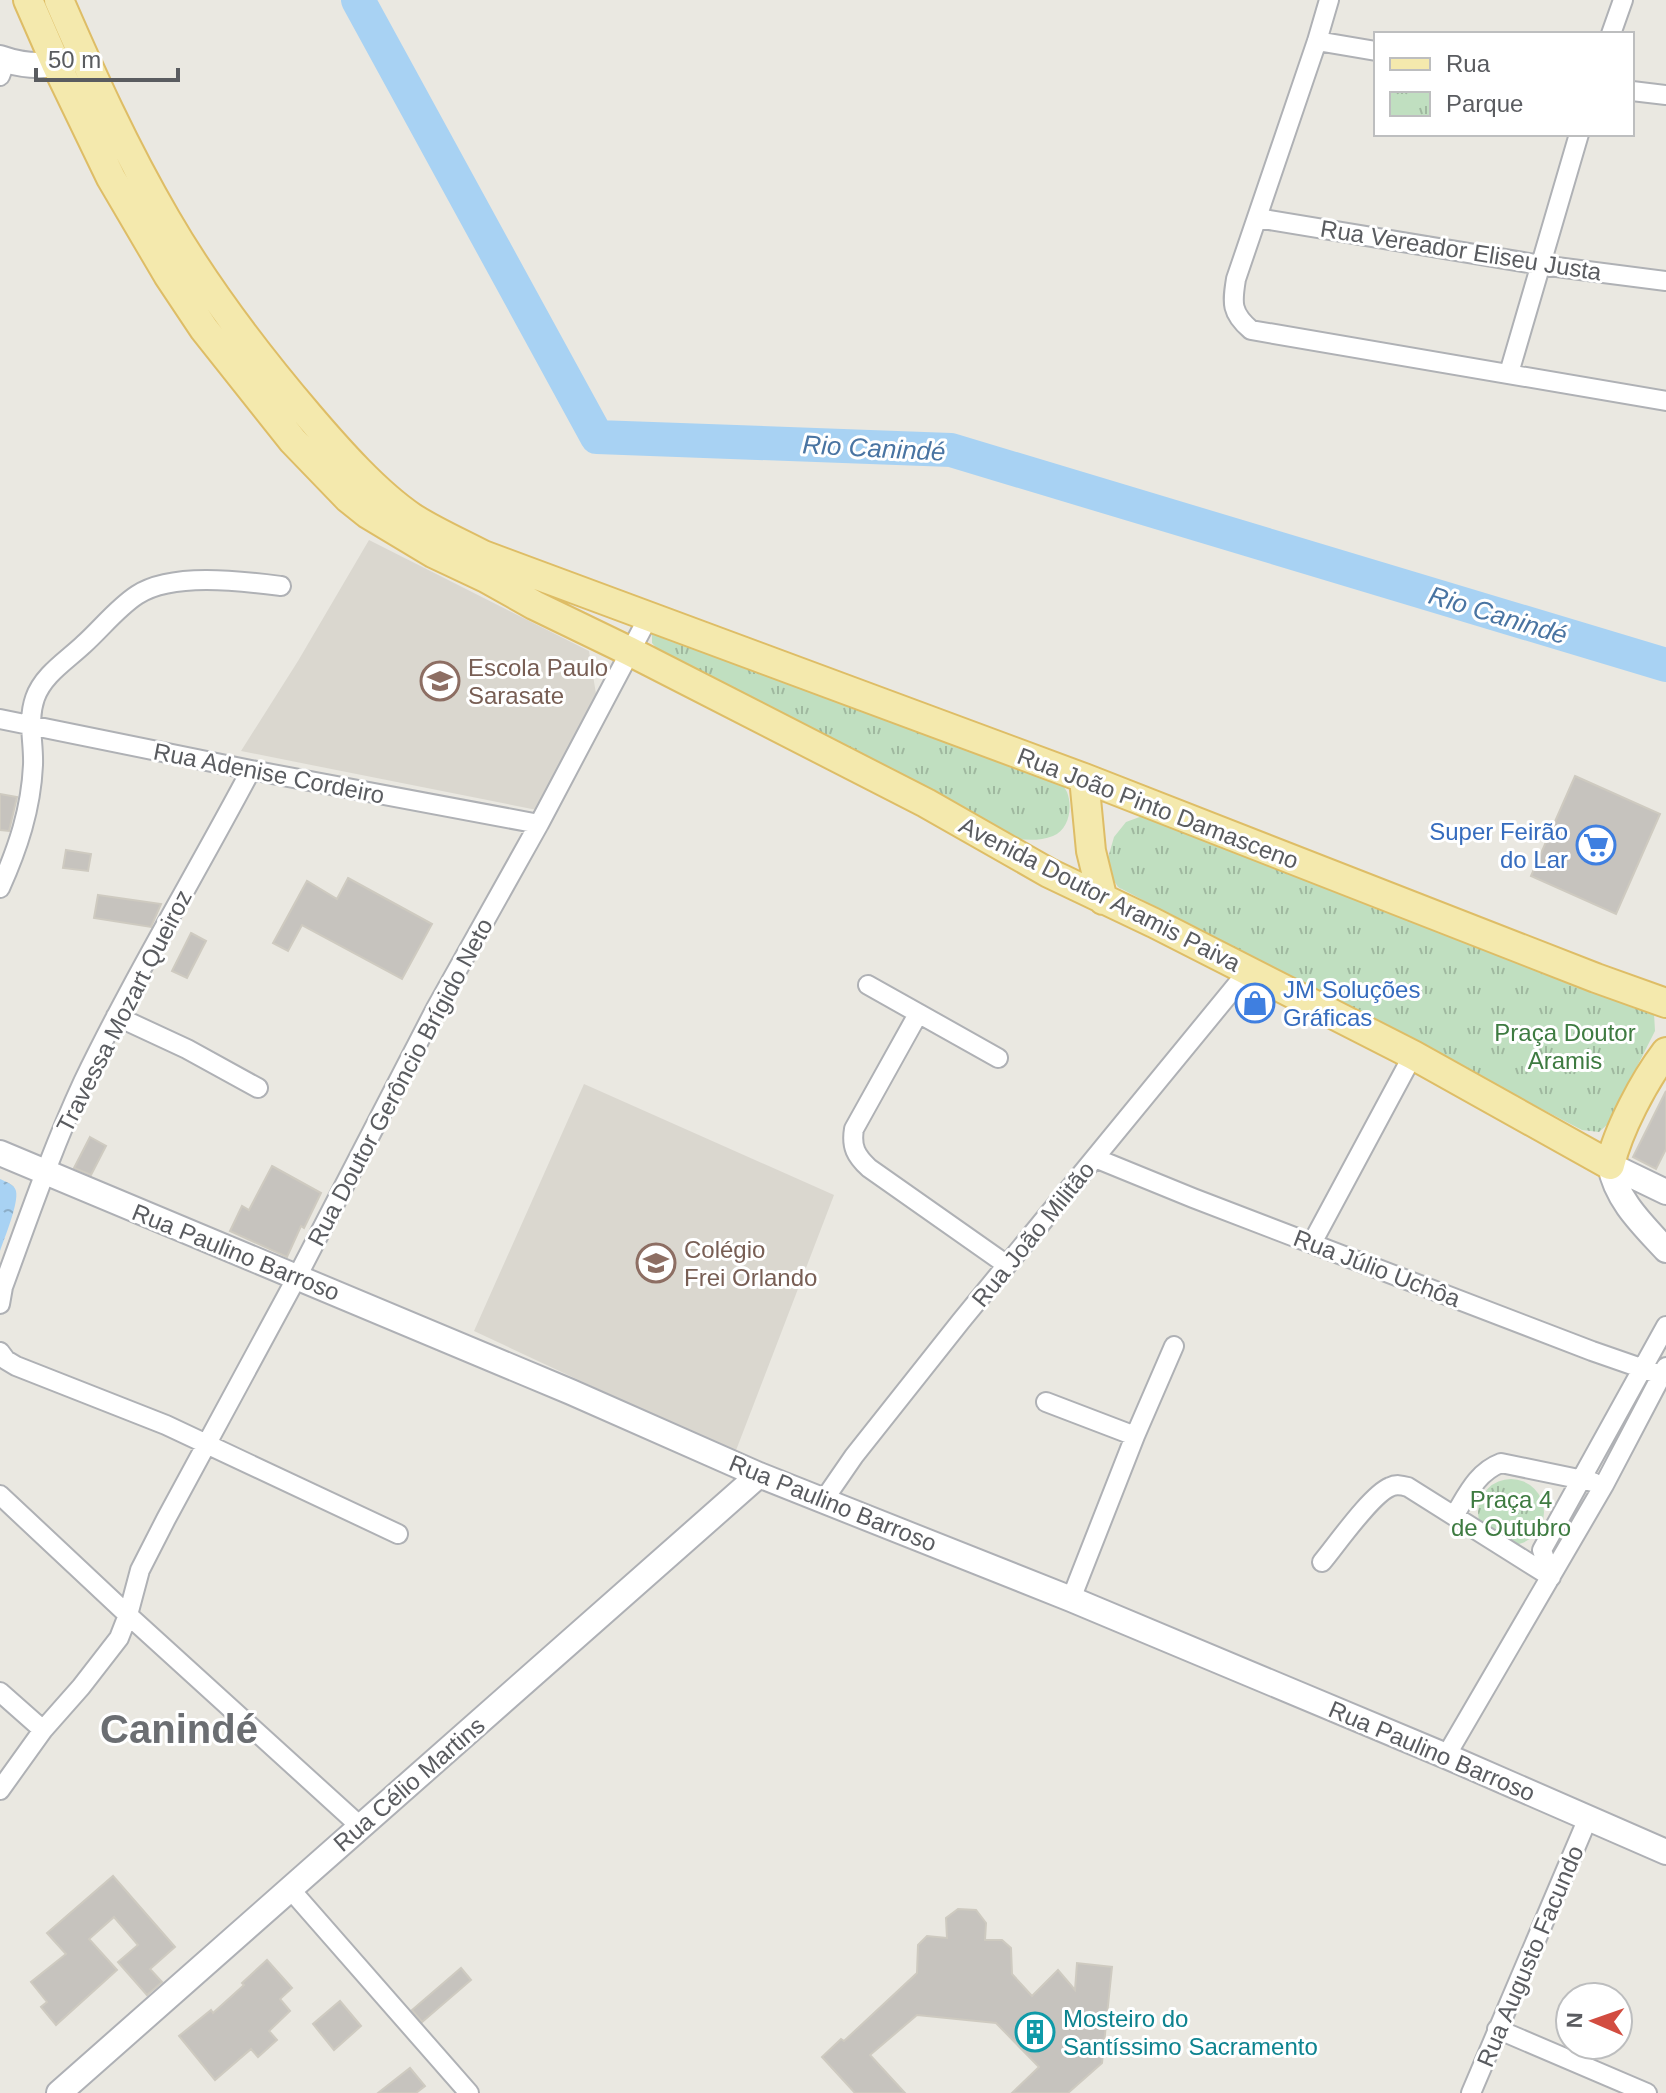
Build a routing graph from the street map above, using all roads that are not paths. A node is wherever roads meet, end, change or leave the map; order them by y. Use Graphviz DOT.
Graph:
graph roads {
  1 [pos="28,0"];
  2 [pos="59,0"];
  3 [pos="1329,0"];
  4 [pos="1623,0"];
  5 [pos="1612,32"];
  6 [pos="1317,41"];
  7 [pos="1374,51"];
  8 [pos="83,55"];
  9 [pos="56,64"];
  10 [pos="2,65"];
  11 [pos="1634,91"];
  12 [pos="1666,95"];
  13 [pos="1578,136"];
  14 [pos="1257,218"];
  15 [pos="1541,265"];
  16 [pos="1666,281"];
  17 [pos="1509,373"];
  18 [pos="1666,401"];
  19 [pos="281,586"];
  20 [pos="649,616"];
  21 [pos="629,651"];
  22 [pos="0,719"];
  23 [pos="30,724"];
  24 [pos="251,770"];
  25 [pos="1084,778"];
  26 [pos="539,824"];
  27 [pos="0,888"];
  28 [pos="1103,900"];
  29 [pos="1248,971"];
  30 [pos="868,985"];
  31 [pos="1666,1003"];
  32 [pos="918,1014"];
  33 [pos="116,1016"];
  34 [pos="1666,1052"];
  35 [pos="1413,1055"];
  36 [pos="998,1058"];
  37 [pos="258,1088"];
  38 [pos="0,1153"];
  39 [pos="1095,1158"];
  40 [pos="1610,1165"];
  41 [pos="46,1173"];
  42 [pos="1666,1192"];
  43 [pos="1312,1243"];
  44 [pos="1666,1250"];
  45 [pos="1007,1265"];
  46 [pos="297,1277"];
  47 [pos="0,1304"];
  48 [pos="1666,1326"];
  49 [pos="1174,1346"];
  50 [pos="0,1352"];
  51 [pos="1643,1368"];
  52 [pos="1664,1371"];
  53 [pos="1046,1402"];
  54 [pos="1135,1436"];
  55 [pos="208,1444"];
  56 [pos="759,1475"];
  57 [pos="1581,1480"];
  58 [pos="1604,1485"];
  59 [pos="0,1495"];
  60 [pos="823,1501"];
  61 [pos="1454,1516"];
  62 [pos="398,1534"];
  63 [pos="1322,1562"];
  64 [pos="1551,1577"];
  65 [pos="1071,1599"];
  66 [pos="128,1615"];
  67 [pos="0,1692"];
  68 [pos="43,1730"];
  69 [pos="1446,1756"];
  70 [pos="0,1790"];
  71 [pos="1588,1818"];
  72 [pos="360,1826"];
  73 [pos="1666,1852"];
  74 [pos="291,1890"];
  75 [pos="1497,2029"];
  76 [pos="59,2093"];
  77 [pos="469,2093"];
  78 [pos="1471,2093"];
  79 [pos="1647,2093"];
  1 -- 9 [label="main road, Avenida Doutor Aramis Paiva"];
  2 -- 8 [label="main road, Rua João Pinto Damasceno"];
  3 -- 6 [label="street"];
  4 -- 5 [label="street"];
  6 -- 7 [label="street"];
  6 -- 14 [label="street"];
  8 -- 9 [label="street"];
  8 -- 20 [label="main road, Rua João Pinto Damasceno"];
  9 -- 10 [label="street"];
  9 -- 21 [label="main road, Avenida Doutor Aramis Paiva"];
  11 -- 12 [label="street"];
  13 -- 15 [label="street"];
  14 -- 15 [label="street, Rua Vereador Eliseu Justa"];
  14 -- 17 [label="street"];
  15 -- 16 [label="street, Rua Vereador Eliseu Justa"];
  15 -- 17 [label="street"];
  17 -- 18 [label="street"];
  19 -- 23 [label="street"];
  20 -- 21 [label="street, Rua Doutor Gerôncio Brígido Neto"];
  20 -- 25 [label="main road, Rua João Pinto Damasceno"];
  21 -- 26 [label="street, Rua Doutor Gerôncio Brígido Neto"];
  21 -- 28 [label="main road, Avenida Doutor Aramis Paiva"];
  22 -- 23 [label="street, Rua Adenise Cordeiro"];
  23 -- 24 [label="street, Rua Adenise Cordeiro"];
  23 -- 27 [label="street"];
  24 -- 26 [label="street, Rua Adenise Cordeiro"];
  24 -- 33 [label="street, Travessa Mozart Queiroz"];
  25 -- 28 [label="main road"];
  25 -- 31 [label="main road, Rua João Pinto Damasceno"];
  26 -- 46 [label="street, Rua Doutor Gerôncio Brígido Neto"];
  28 -- 29 [label="main road, Avenida Doutor Aramis Paiva"];
  29 -- 35 [label="main road, Avenida Doutor Aramis Paiva"];
  29 -- 39 [label="street, Rua João Militão"];
  30 -- 32 [label="street"];
  32 -- 36 [label="street"];
  32 -- 45 [label="street"];
  33 -- 37 [label="street"];
  33 -- 41 [label="street, Travessa Mozart Queiroz"];
  34 -- 40 [label="main road"];
  35 -- 40 [label="main road, Avenida Doutor Aramis Paiva"];
  35 -- 43 [label="street"];
  38 -- 41 [label="street, Rua Paulino Barroso"];
  39 -- 43 [label="street, Rua Júlio Uchôa"];
  39 -- 45 [label="street, Rua João Militão"];
  40 -- 42 [label="street"];
  40 -- 44 [label="street"];
  41 -- 46 [label="street, Rua Paulino Barroso"];
  41 -- 47 [label="street, Travessa Mozart Queiroz"];
  43 -- 51 [label="street, Rua Júlio Uchôa"];
  45 -- 60 [label="street, Rua João Militão"];
  46 -- 55 [label="street, Rua Doutor Gerôncio Brígido Neto"];
  46 -- 56 [label="street, Rua Paulino Barroso"];
  48 -- 51 [label="street"];
  49 -- 54 [label="street"];
  50 -- 55 [label="street"];
  51 -- 52 [label="street, Rua Júlio Uchôa"];
  51 -- 57 [label="street"];
  52 -- 58 [label="street"];
  53 -- 54 [label="street"];
  54 -- 65 [label="street"];
  55 -- 62 [label="street"];
  55 -- 66 [label="street, Rua Doutor Gerôncio Brígido Neto"];
  56 -- 60 [label="street, Rua Paulino Barroso"];
  56 -- 72 [label="street, Rua Célio Martins"];
  57 -- 58 [label="street"];
  57 -- 61 [label="street"];
  57 -- 64 [label="street"];
  58 -- 64 [label="street"];
  59 -- 66 [label="street"];
  60 -- 65 [label="street, Rua Paulino Barroso"];
  61 -- 63 [label="street"];
  61 -- 64 [label="street"];
  64 -- 69 [label="street"];
  65 -- 69 [label="street, Rua Paulino Barroso"];
  66 -- 68 [label="street, Rua Doutor Gerôncio Brígido Neto"];
  66 -- 72 [label="street"];
  67 -- 68 [label="street"];
  68 -- 70 [label="street, Rua Doutor Gerôncio Brígido Neto"];
  69 -- 71 [label="street, Rua Paulino Barroso"];
  71 -- 73 [label="street, Rua Paulino Barroso"];
  71 -- 75 [label="street, Rua Augusto Facundo"];
  72 -- 74 [label="street, Rua Célio Martins"];
  74 -- 76 [label="street, Rua Célio Martins"];
  74 -- 77 [label="street"];
  75 -- 78 [label="street, Rua Augusto Facundo"];
  75 -- 79 [label="street"];
}
